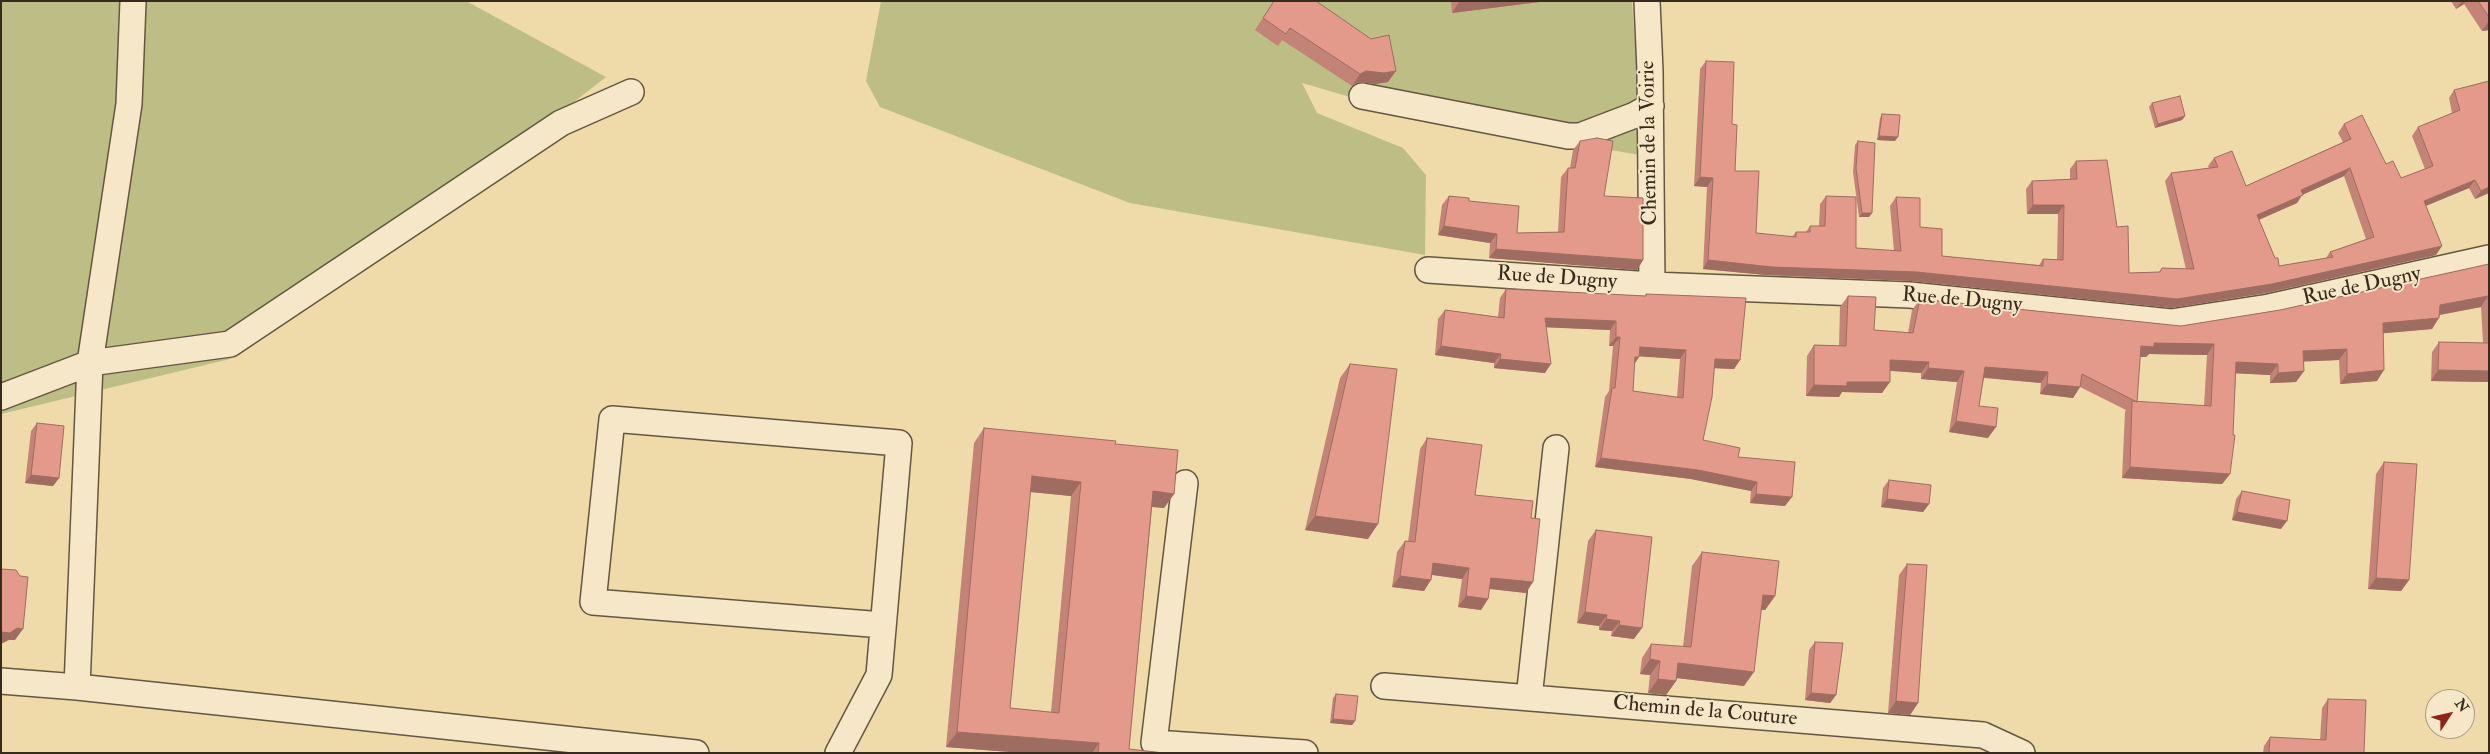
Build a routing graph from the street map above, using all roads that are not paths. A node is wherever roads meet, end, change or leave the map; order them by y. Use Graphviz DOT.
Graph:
graph roads {
  1 [pos="133,1"];
  2 [pos="1647,1"];
  3 [pos="631,92"];
  4 [pos="1362,96"];
  5 [pos="1650,106"];
  6 [pos="2489,258"];
  7 [pos="1428,270"];
  8 [pos="1652,285"];
  9 [pos="90,363"];
  10 [pos="1,397"];
  11 [pos="1556,448"];
  12 [pos="1185,483"];
  13 [pos="884,625"];
  14 [pos="1,681"];
  15 [pos="1384,686"];
  16 [pos="77,687"];
  17 [pos="1529,698"];
  18 [pos="696,753"];
  19 [pos="838,753"];
  20 [pos="1305,753"];
  21 [pos="2022,753"];
  1 -- 9 [label="street"];
  2 -- 5 [label="street, Chemin de la Voirie"];
  3 -- 9 [label="street"];
  4 -- 5 [label="street"];
  5 -- 8 [label="street, Chemin de la Voirie"];
  6 -- 8 [label="street, Rue de Dugny"];
  7 -- 8 [label="street, Rue de Dugny"];
  9 -- 10 [label="street"];
  9 -- 16 [label="street"];
  11 -- 17 [label="street"];
  12 -- 20 [label="street"];
  13 -- 13 [label="street"];
  13 -- 19 [label="street"];
  14 -- 16 [label="street"];
  15 -- 17 [label="street, Chemin de la Couture"];
  16 -- 18 [label="street"];
  17 -- 21 [label="street, Chemin de la Couture"];
}
